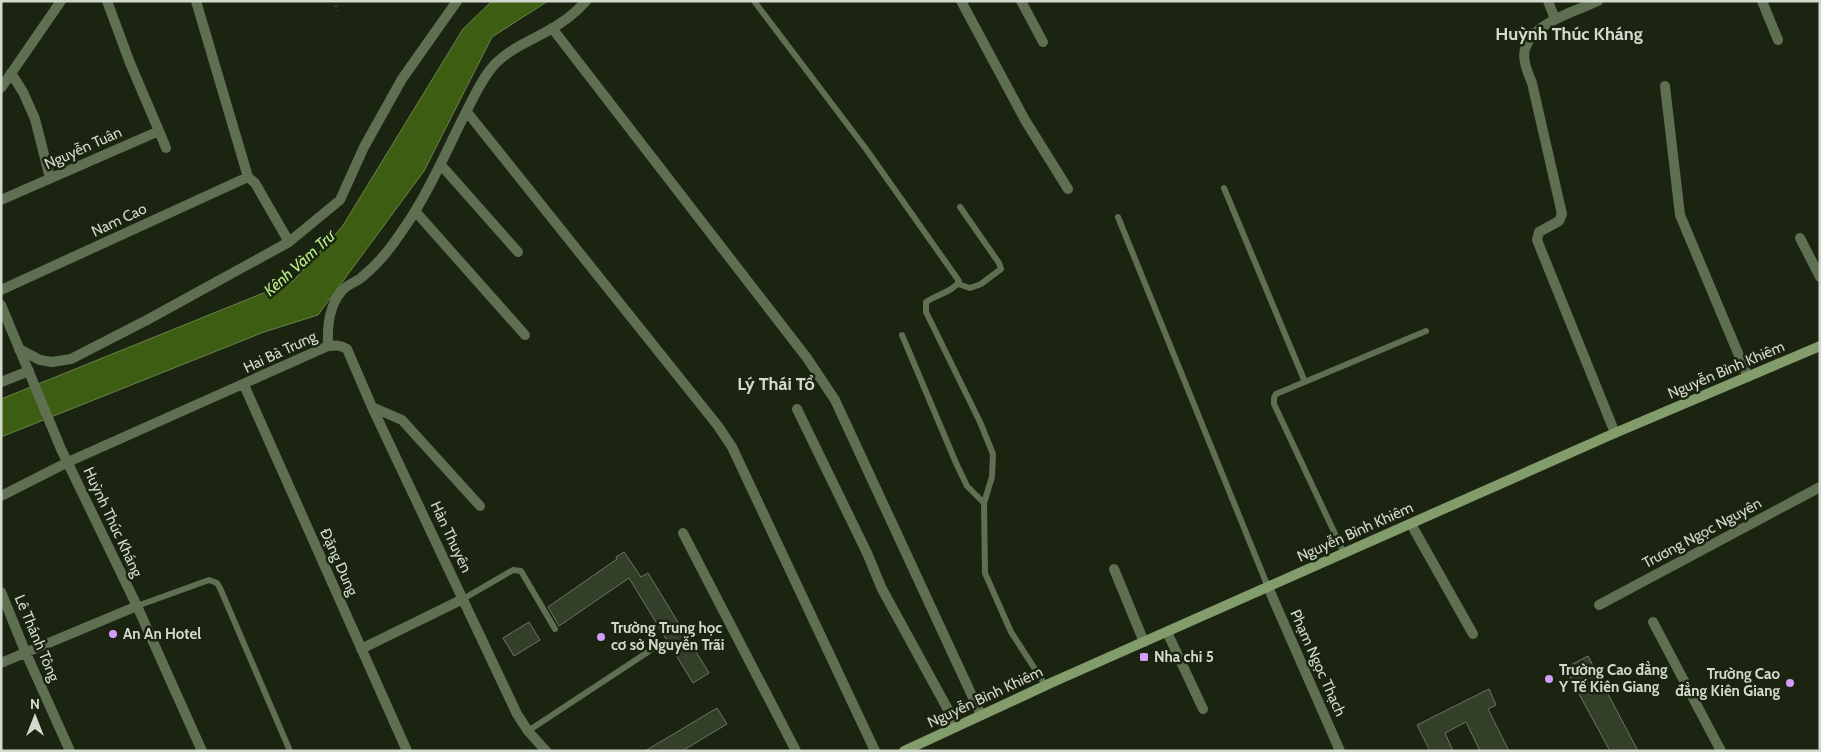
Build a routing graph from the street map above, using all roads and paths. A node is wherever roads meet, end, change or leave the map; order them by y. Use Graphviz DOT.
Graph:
graph roads {
  1 [pos="61,1"];
  2 [pos="107,1"];
  3 [pos="196,1"];
  4 [pos="334,1"];
  5 [pos="457,1"];
  6 [pos="586,1"];
  7 [pos="754,1"];
  8 [pos="961,1"];
  9 [pos="1021,1"];
  10 [pos="1548,1"];
  11 [pos="1598,1"];
  12 [pos="1762,1"];
  13 [pos="337,11"];
  14 [pos="1556,19"];
  15 [pos="552,28"];
  16 [pos="1778,40"];
  17 [pos="1043,42"];
  18 [pos="11,73"];
  19 [pos="2,84"];
  20 [pos="1665,86"];
  21 [pos="466,112"];
  22 [pos="159,130"];
  23 [pos="166,148"];
  24 [pos="441,165"];
  25 [pos="248,177"];
  26 [pos="50,178"];
  27 [pos="1224,188"];
  28 [pos="1068,189"];
  29 [pos="1,200"];
  30 [pos="960,207"];
  31 [pos="416,211"];
  32 [pos="1118,217"];
  33 [pos="1800,238"];
  34 [pos="289,242"];
  35 [pos="518,252"];
  36 [pos="1820,277"];
  37 [pos="958,284"];
  38 [pos="1,290"];
  39 [pos="1,305"];
  40 [pos="1426,330"];
  41 [pos="525,335"];
  42 [pos="902,335"];
  43 [pos="328,346"];
  44 [pos="1820,346"];
  45 [pos="19,349"];
  46 [pos="29,371"];
  47 [pos="1748,376"];
  48 [pos="1,382"];
  49 [pos="1305,382"];
  50 [pos="244,385"];
  51 [pos="372,407"];
  52 [pos="797,409"];
  53 [pos="1615,433"];
  54 [pos="68,462"];
  55 [pos="1820,487"];
  56 [pos="1,496"];
  57 [pos="984,503"];
  58 [pos="480,506"];
  59 [pos="1410,524"];
  60 [pos="683,533"];
  61 [pos="1344,553"];
  62 [pos="1114,569"];
  63 [pos="1268,587"];
  64 [pos="1,592"];
  65 [pos="463,599"];
  66 [pos="1599,605"];
  67 [pos="137,606"];
  68 [pos="1653,622"];
  69 [pos="555,629"];
  70 [pos="1167,632"];
  71 [pos="1472,634"];
  72 [pos="1144,642"];
  73 [pos="660,644"];
  74 [pos="361,649"];
  75 [pos="25,651"];
  76 [pos="1,663"];
  77 [pos="1046,686"];
  78 [pos="1203,709"];
  79 [pos="981,715"];
  80 [pos="957,726"];
  81 [pos="528,731"];
  82 [pos="70,751"];
  83 [pos="202,751"];
  84 [pos="290,751"];
  85 [pos="407,751"];
  86 [pos="546,751"];
  87 [pos="796,751"];
  88 [pos="875,751"];
  89 [pos="904,751"];
  90 [pos="1340,751"];
  91 [pos="1721,751"];
  1 -- 18 [label="street"];
  2 -- 22 [label="street"];
  3 -- 25 [label="street"];
  4 -- 13 [label="path"];
  5 -- 34 [label="street"];
  6 -- 15 [label="street, Hai Bà Trưng"];
  7 -- 37 [label="lane"];
  8 -- 28 [label="street"];
  9 -- 17 [label="street"];
  10 -- 14 [label="street"];
  11 -- 14 [label="street"];
  12 -- 16 [label="street"];
  14 -- 53 [label="street"];
  15 -- 21 [label="street, Hai Bà Trưng"];
  15 -- 79 [label="street"];
  18 -- 19 [label="street"];
  18 -- 26 [label="street"];
  20 -- 47 [label="street"];
  21 -- 24 [label="street, Hai Bà Trưng"];
  21 -- 88 [label="street"];
  22 -- 23 [label="street"];
  22 -- 26 [label="street, Nguyễn Tuân"];
  24 -- 31 [label="street, Hai Bà Trưng"];
  24 -- 35 [label="street"];
  25 -- 34 [label="street"];
  25 -- 38 [label="street, Nam Cao"];
  26 -- 29 [label="street, Nguyễn Tuân"];
  27 -- 49 [label="lane"];
  30 -- 37 [label="lane"];
  31 -- 41 [label="street"];
  31 -- 43 [label="street, Hai Bà Trưng"];
  32 -- 63 [label="lane"];
  33 -- 36 [label="street"];
  34 -- 45 [label="street"];
  37 -- 57 [label="lane"];
  39 -- 45 [label="street, Huỳnh Thúc Kháng"];
  40 -- 49 [label="lane"];
  42 -- 57 [label="lane"];
  43 -- 50 [label="street, Hai Bà Trưng"];
  43 -- 51 [label="street, Hàn Thuyên"];
  44 -- 47 [label="main road, Nguyễn Bỉnh Khiêm"];
  45 -- 46 [label="street, Huỳnh Thúc Kháng"];
  46 -- 48 [label="street"];
  46 -- 54 [label="street, Huỳnh Thúc Kháng"];
  47 -- 53 [label="main road, Nguyễn Bỉnh Khiêm"];
  49 -- 61 [label="lane"];
  50 -- 54 [label="street, Hai Bà Trưng"];
  50 -- 74 [label="street, Đặng Dung"];
  51 -- 58 [label="street"];
  51 -- 65 [label="street, Hàn Thuyên"];
  52 -- 80 [label="street"];
  53 -- 59 [label="main road, Nguyễn Bỉnh Khiêm"];
  54 -- 56 [label="street, Hai Bà Trưng"];
  54 -- 67 [label="street, Huỳnh Thúc Kháng"];
  55 -- 66 [label="street, Trương Ngọc Nguyên"];
  57 -- 77 [label="lane"];
  59 -- 61 [label="main road, Nguyễn Bỉnh Khiêm"];
  59 -- 71 [label="street"];
  60 -- 87 [label="street"];
  61 -- 63 [label="main road, Nguyễn Bỉnh Khiêm"];
  62 -- 72 [label="street"];
  63 -- 70 [label="main road, Nguyễn Bỉnh Khiêm"];
  63 -- 90 [label="street, Phạm Ngọc Thạch"];
  64 -- 75 [label="street, Lê Thánh Tông"];
  65 -- 69 [label="lane"];
  65 -- 74 [label="street"];
  65 -- 81 [label="street, Hàn Thuyên"];
  67 -- 75 [label="street"];
  67 -- 83 [label="street, Huỳnh Thúc Kháng"];
  67 -- 84 [label="lane"];
  68 -- 91 [label="street"];
  70 -- 72 [label="main road, Nguyễn Bỉnh Khiêm"];
  70 -- 78 [label="street"];
  72 -- 77 [label="main road, Nguyễn Bỉnh Khiêm"];
  73 -- 81 [label="lane"];
  74 -- 85 [label="street, Đặng Dung"];
  75 -- 76 [label="street"];
  75 -- 82 [label="street, Lê Thánh Tông"];
  77 -- 79 [label="main road, Nguyễn Bỉnh Khiêm"];
  79 -- 80 [label="main road, Nguyễn Bỉnh Khiêm"];
  80 -- 89 [label="main road, Nguyễn Bỉnh Khiêm"];
  81 -- 86 [label="street, Hàn Thuyên"];
}
